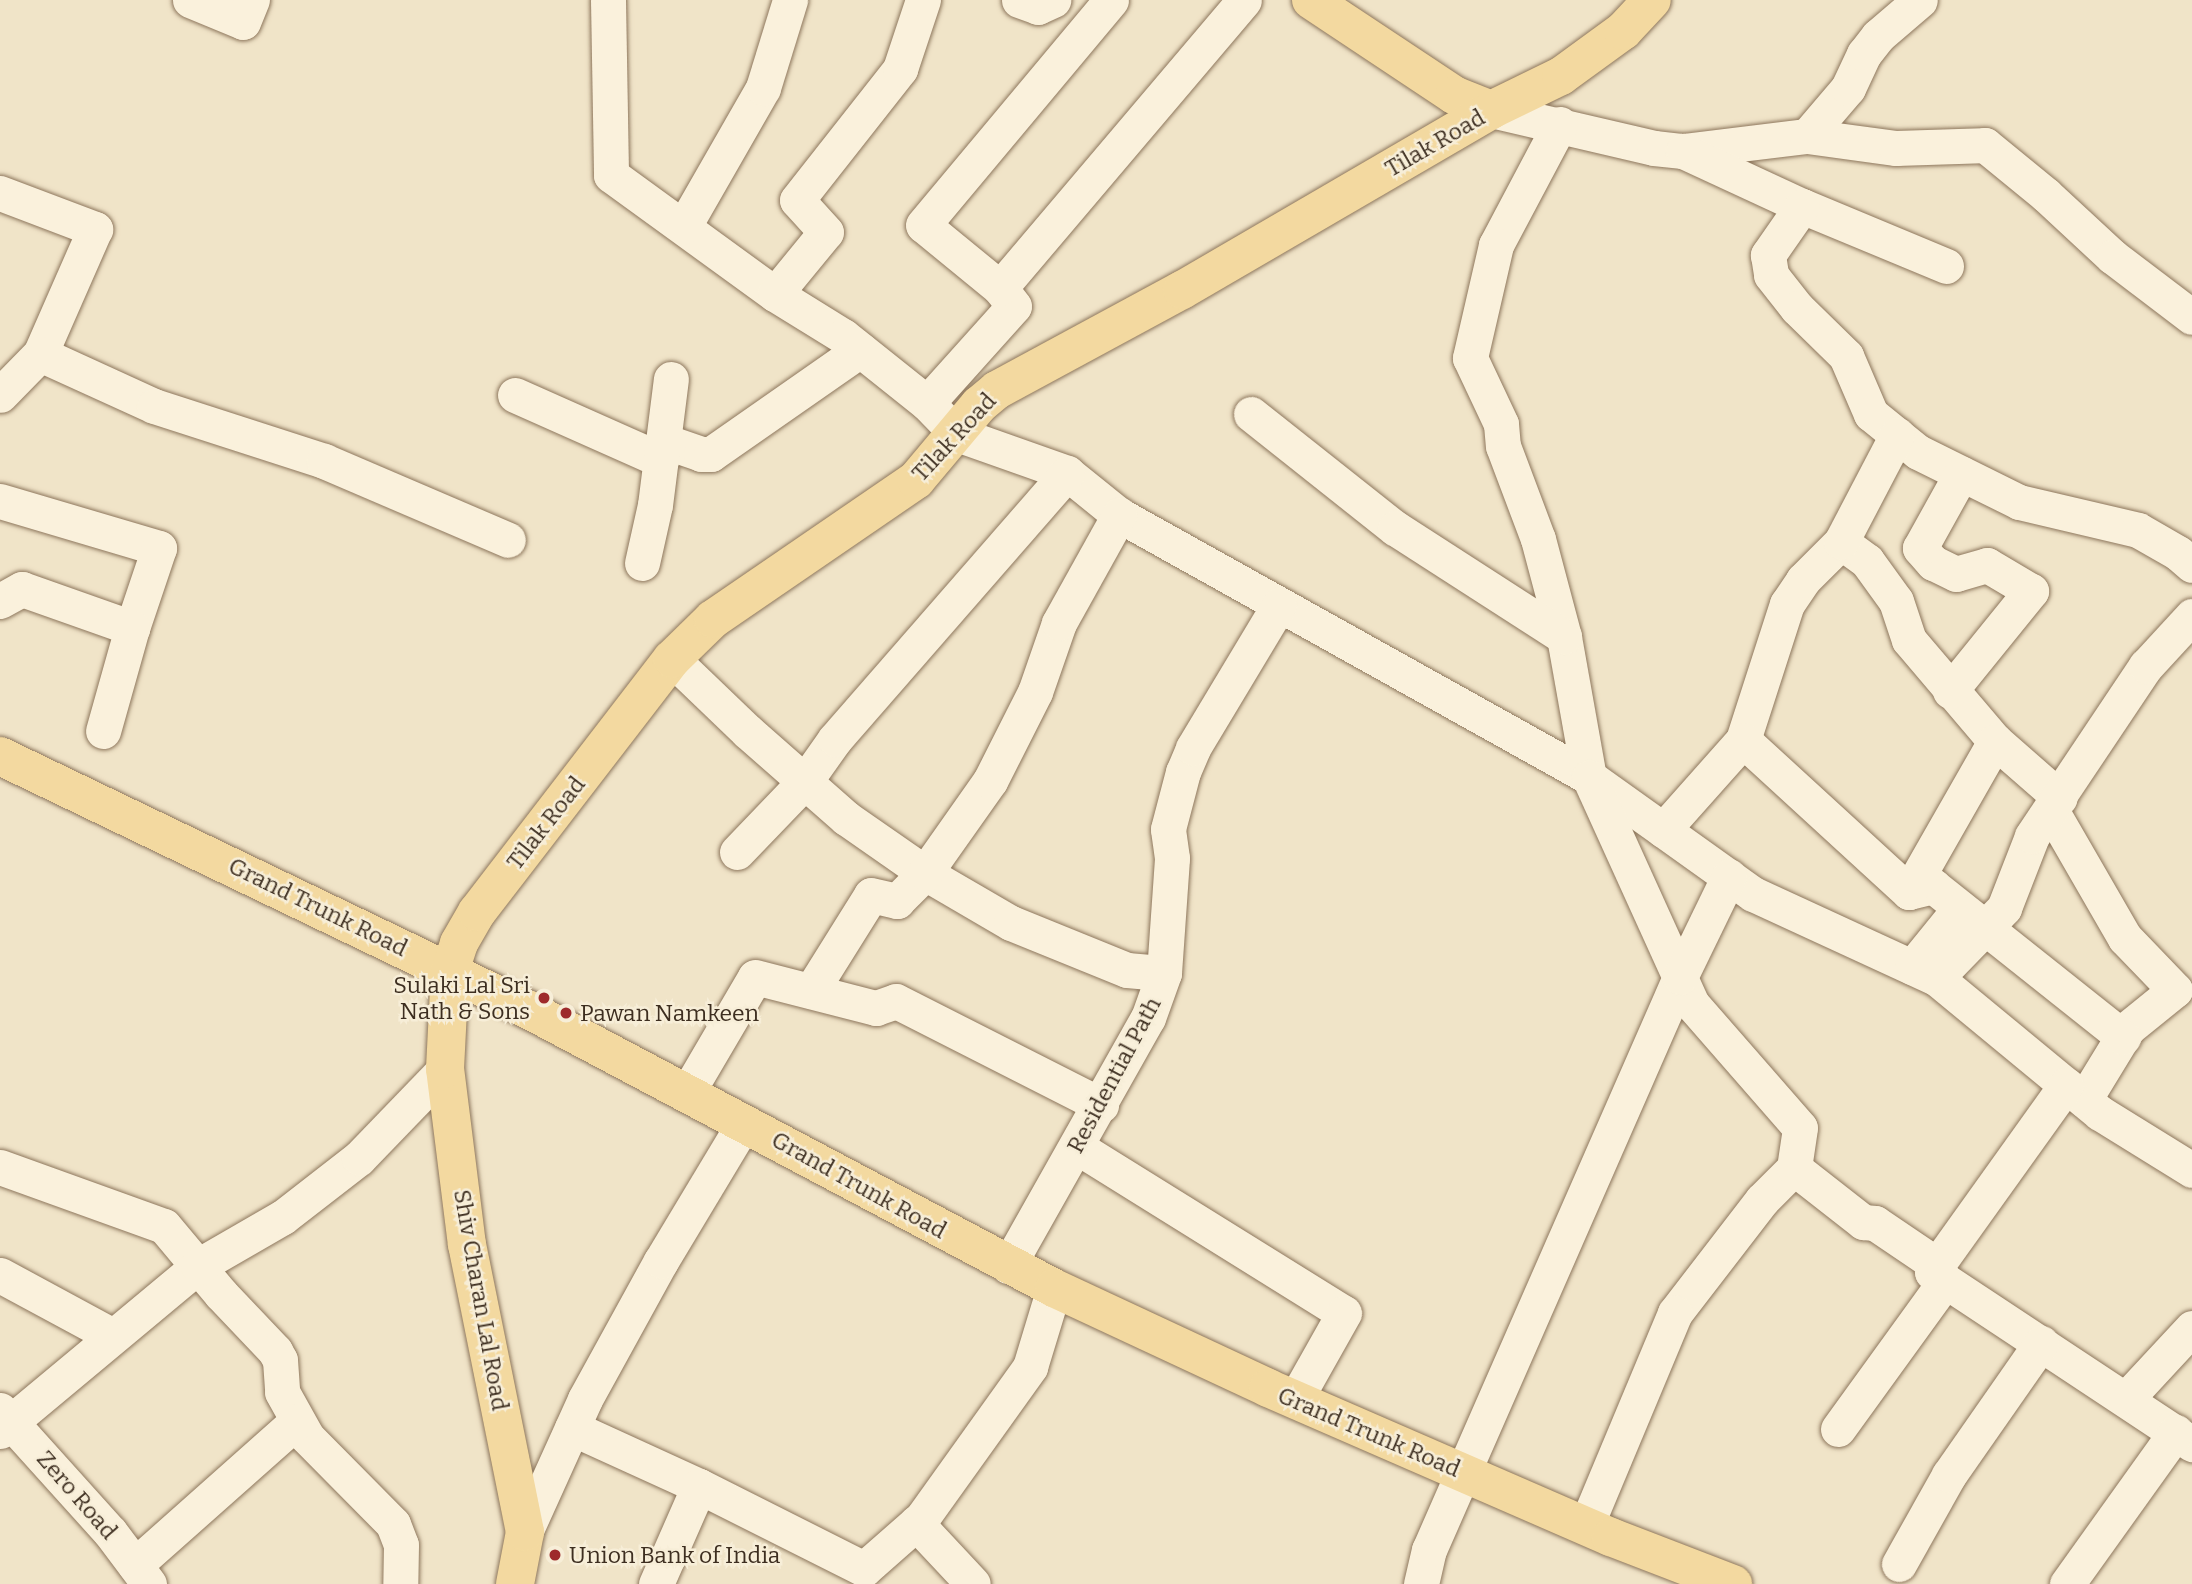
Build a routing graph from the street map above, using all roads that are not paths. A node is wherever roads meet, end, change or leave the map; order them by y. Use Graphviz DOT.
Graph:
graph roads {
  1 [pos="190,0"];
  2 [pos="252,0"];
  3 [pos="608,0"];
  4 [pos="790,0"];
  5 [pos="923,0"];
  6 [pos="1019,0"];
  7 [pos="1053,0"];
  8 [pos="1244,0"];
  9 [pos="1652,0"];
  10 [pos="1920,0"];
  11 [pos="1319,2"];
  12 [pos="1093,6"];
  13 [pos="1491,110"];
  14 [pos="1560,124"];
  15 [pos="1807,136"];
  16 [pos="1683,151"];
  17 [pos="0,193"];
  18 [pos="1802,206"];
  19 [pos="684,226"];
  20 [pos="1946,265"];
  21 [pos="1000,288"];
  22 [pos="775,294"];
  23 [pos="2192,317"];
  24 [pos="860,350"];
  25 [pos="40,354"];
  26 [pos="671,379"];
  27 [pos="0,395"];
  28 [pos="515,395"];
  29 [pos="927,403"];
  30 [pos="1251,414"];
  31 [pos="957,435"];
  32 [pos="1897,435"];
  33 [pos="663,451"];
  34 [pos="1067,473"];
  35 [pos="1961,474"];
  36 [pos="0,501"];
  37 [pos="1119,515"];
  38 [pos="508,540"];
  39 [pos="1841,542"];
  40 [pos="2190,560"];
  41 [pos="642,563"];
  42 [pos="0,601"];
  43 [pos="1279,605"];
  44 [pos="2192,616"];
  45 [pos="132,628"];
  46 [pos="1564,637"];
  47 [pos="672,659"];
  48 [pos="1950,691"];
  49 [pos="103,731"];
  50 [pos="1743,740"];
  51 [pos="1995,741"];
  52 [pos="0,756"];
  53 [pos="1589,777"];
  54 [pos="806,780"];
  55 [pos="2056,804"];
  56 [pos="1663,830"];
  57 [pos="737,852"];
  58 [pos="925,873"];
  59 [pos="1729,876"];
  60 [pos="1909,892"];
  61 [pos="1973,918"];
  62 [pos="450,971"];
  63 [pos="1164,973"];
  64 [pos="1924,973"];
  65 [pos="1680,977"];
  66 [pos="811,991"];
  67 [pos="2123,1037"];
  68 [pos="445,1069"];
  69 [pos="2075,1092"];
  70 [pos="687,1093"];
  71 [pos="1101,1105"];
  72 [pos="744,1122"];
  73 [pos="1077,1147"];
  74 [pos="0,1167"];
  75 [pos="1794,1168"];
  76 [pos="2192,1170"];
  77 [pos="1008,1265"];
  78 [pos="198,1266"];
  79 [pos="1941,1273"];
  80 [pos="0,1275"];
  81 [pos="1054,1288"];
  82 [pos="2192,1328"];
  83 [pos="111,1335"];
  84 [pos="2041,1343"];
  85 [pos="1295,1399"];
  86 [pos="2126,1399"];
  87 [pos="3,1421"];
  88 [pos="297,1421"];
  89 [pos="572,1427"];
  90 [pos="1838,1429"];
  91 [pos="2184,1438"];
  92 [pos="1464,1473"];
  93 [pos="699,1486"];
  94 [pos="916,1523"];
  95 [pos="1586,1526"];
  96 [pos="525,1532"];
  97 [pos="1899,1564"];
  98 [pos="142,1574"];
  99 [pos="400,1584"];
  100 [pos="515,1584"];
  101 [pos="656,1584"];
  102 [pos="974,1584"];
  103 [pos="1421,1584"];
  104 [pos="1733,1584"];
  105 [pos="2067,1584"];
  1 -- 2 [label="street"];
  3 -- 19 [label="street"];
  4 -- 19 [label="street"];
  5 -- 22 [label="street"];
  6 -- 7 [label="street"];
  8 -- 21 [label="street"];
  9 -- 13 [label="main road, Tilak Road"];
  10 -- 15 [label="street"];
  11 -- 13 [label="main road"];
  12 -- 21 [label="street"];
  13 -- 14 [label="street"];
  13 -- 31 [label="main road, Tilak Road"];
  14 -- 16 [label="street"];
  14 -- 46 [label="street"];
  15 -- 16 [label="street"];
  15 -- 23 [label="street"];
  16 -- 18 [label="street"];
  17 -- 25 [label="street"];
  18 -- 20 [label="street"];
  18 -- 32 [label="street"];
  19 -- 22 [label="street"];
  21 -- 29 [label="street"];
  22 -- 24 [label="street"];
  24 -- 29 [label="street"];
  24 -- 33 [label="street"];
  25 -- 27 [label="street"];
  25 -- 38 [label="street"];
  26 -- 33 [label="street"];
  28 -- 33 [label="street"];
  29 -- 31 [label="street"];
  30 -- 46 [label="street"];
  31 -- 34 [label="street"];
  31 -- 47 [label="main road, Tilak Road"];
  32 -- 35 [label="street"];
  32 -- 39 [label="street"];
  33 -- 41 [label="street"];
  34 -- 37 [label="street"];
  34 -- 54 [label="street"];
  35 -- 40 [label="street"];
  35 -- 48 [label="street"];
  36 -- 45 [label="street"];
  37 -- 43 [label="street"];
  37 -- 58 [label="street"];
  39 -- 48 [label="street"];
  39 -- 50 [label="street"];
  42 -- 45 [label="street"];
  43 -- 53 [label="street"];
  43 -- 63 [label="street, Residential Path"];
  44 -- 55 [label="street"];
  45 -- 49 [label="street"];
  46 -- 53 [label="street"];
  47 -- 54 [label="street"];
  47 -- 62 [label="main road, Tilak Road"];
  48 -- 51 [label="street"];
  50 -- 56 [label="street"];
  50 -- 60 [label="street"];
  51 -- 55 [label="street"];
  51 -- 60 [label="street"];
  52 -- 62 [label="main road, Grand Trunk Road"];
  53 -- 56 [label="street"];
  53 -- 65 [label="street"];
  54 -- 57 [label="street"];
  54 -- 58 [label="street"];
  55 -- 61 [label="street"];
  55 -- 67 [label="street"];
  56 -- 59 [label="street"];
  58 -- 63 [label="street"];
  58 -- 66 [label="street"];
  59 -- 64 [label="street"];
  59 -- 65 [label="street"];
  60 -- 61 [label="street"];
  61 -- 64 [label="street"];
  61 -- 67 [label="street"];
  62 -- 68 [label="main road, Shiv Charan Lal Road"];
  62 -- 70 [label="main road, Grand Trunk Road"];
  63 -- 71 [label="street, Residential Path"];
  64 -- 69 [label="street"];
  65 -- 75 [label="street"];
  65 -- 92 [label="street"];
  66 -- 70 [label="street"];
  66 -- 71 [label="street"];
  67 -- 69 [label="street"];
  68 -- 78 [label="street"];
  68 -- 96 [label="main road, Shiv Charan Lal Road"];
  69 -- 76 [label="street"];
  69 -- 79 [label="street"];
  70 -- 72 [label="main road, Grand Trunk Road"];
  71 -- 73 [label="street, Residential Path"];
  72 -- 77 [label="main road, Grand Trunk Road"];
  72 -- 89 [label="street"];
  73 -- 77 [label="street, Residential Path"];
  73 -- 85 [label="street"];
  74 -- 78 [label="street"];
  75 -- 79 [label="street"];
  75 -- 95 [label="street"];
  77 -- 81 [label="main road, Grand Trunk Road"];
  78 -- 83 [label="street"];
  78 -- 88 [label="street"];
  79 -- 84 [label="street"];
  79 -- 90 [label="street"];
  80 -- 83 [label="street"];
  81 -- 85 [label="main road, Grand Trunk Road"];
  81 -- 94 [label="street"];
  82 -- 86 [label="street"];
  83 -- 87 [label="street"];
  84 -- 86 [label="street"];
  84 -- 97 [label="street"];
  85 -- 92 [label="main road, Grand Trunk Road"];
  86 -- 91 [label="street"];
  87 -- 98 [label="street, Zero Road"];
  88 -- 98 [label="street"];
  88 -- 99 [label="street"];
  89 -- 93 [label="street"];
  89 -- 96 [label="street"];
  91 -- 105 [label="street"];
  92 -- 95 [label="main road, Grand Trunk Road"];
  92 -- 103 [label="street"];
  93 -- 94 [label="street"];
  93 -- 101 [label="street"];
  94 -- 102 [label="street"];
  95 -- 104 [label="main road, Grand Trunk Road"];
  96 -- 100 [label="main road, Shiv Charan Lal Road"];
}
